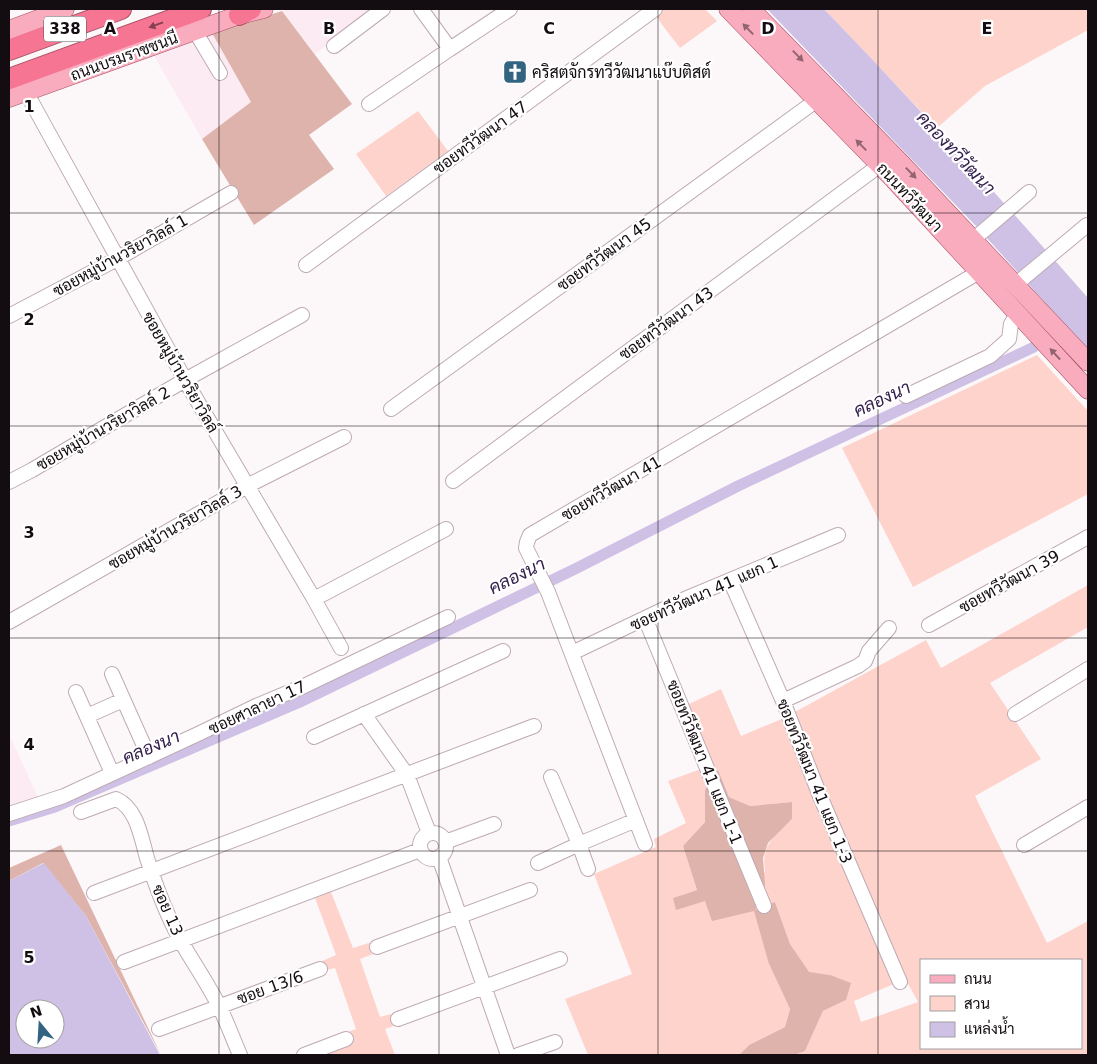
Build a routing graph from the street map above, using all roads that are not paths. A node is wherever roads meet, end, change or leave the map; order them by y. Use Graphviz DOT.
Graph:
graph roads {
  1 [pos="65,9"];
  2 [pos="121,9"];
  3 [pos="201,9"];
  4 [pos="264,9"];
  5 [pos="383,9"];
  6 [pos="421,9"];
  7 [pos="510,9"];
  8 [pos="655,9"];
  9 [pos="728,9"];
  10 [pos="752,9"];
  11 [pos="245,12"];
  12 [pos="9,30"];
  13 [pos="195,31"];
  14 [pos="334,46"];
  15 [pos="450,49"];
  16 [pos="9,50"];
  17 [pos="220,73"];
  18 [pos="9,79"];
  19 [pos="26,92"];
  20 [pos="9,98"];
  21 [pos="817,100"];
  22 [pos="369,104"];
  23 [pos="880,165"];
  24 [pos="1029,192"];
  25 [pos="231,193"];
  26 [pos="1087,225"];
  27 [pos="978,235"];
  28 [pos="117,259"];
  29 [pos="306,265"];
  30 [pos="979,272"];
  31 [pos="1020,281"];
  32 [pos="1018,313"];
  33 [pos="302,315"];
  34 [pos="9,316"];
  35 [pos="1088,362"];
  36 [pos="185,380"];
  37 [pos="1088,390"];
  38 [pos="906,396"];
  39 [pos="391,409"];
  40 [pos="344,437"];
  41 [pos="453,481"];
  42 [pos="9,482"];
  43 [pos="247,486"];
  44 [pos="446,529"];
  45 [pos="838,535"];
  46 [pos="1088,537"];
  47 [pos="730,580"];
  48 [pos="314,599"];
  49 [pos="448,617"];
  50 [pos="645,618"];
  51 [pos="9,622"];
  52 [pos="929,625"];
  53 [pos="889,628"];
  54 [pos="340,648"];
  55 [pos="503,651"];
  56 [pos="572,653"];
  57 [pos="1088,669"];
  58 [pos="112,674"];
  59 [pos="76,692"];
  60 [pos="123,700"];
  61 [pos="783,701"];
  62 [pos="364,714"];
  63 [pos="1015,714"];
  64 [pos="87,716"];
  65 [pos="534,726"];
  66 [pos="314,737"];
  67 [pos="149,757"];
  68 [pos="112,773"];
  69 [pos="407,775"];
  70 [pos="552,777"];
  71 [pos="1088,807"];
  72 [pos="81,812"];
  73 [pos="9,814"];
  74 [pos="636,820"];
  75 [pos="494,824"];
  76 [pos="429,833"];
  77 [pos="445,842"];
  78 [pos="580,844"];
  79 [pos="645,844"];
  80 [pos="1024,845"];
  81 [pos="420,850"];
  82 [pos="439,857"];
  83 [pos="538,863"];
  84 [pos="588,869"];
  85 [pos="151,872"];
  86 [pos="530,890"];
  87 [pos="94,893"];
  88 [pos="764,906"];
  89 [pos="459,916"];
  90 [pos="182,941"];
  91 [pos="376,947"];
  92 [pos="560,959"];
  93 [pos="124,962"];
  94 [pos="320,969"];
  95 [pos="900,982"];
  96 [pos="484,988"];
  97 [pos="219,1006"];
  98 [pos="398,1019"];
  99 [pos="159,1029"];
  100 [pos="346,1039"];
  101 [pos="555,1042"];
  102 [pos="240,1055"];
  103 [pos="304,1055"];
  104 [pos="508,1055"];
  105 [pos="518,1055"];
  1 -- 12 [label="main road, 338"];
  2 -- 16 [label="highway, 338"];
  3 -- 18 [label="highway, ถนนบรมราชชนนี / 338, one-way"];
  4 -- 11 [label="main road, ถนนบรมราชชนนี"];
  5 -- 14 [label="street"];
  6 -- 15 [label="street"];
  7 -- 15 [label="street"];
  8 -- 29 [label="street, ซอยทวีวัฒนา 47"];
  21 -- 9 [label="main road, ถนนทวีวัฒนา, one-way"];
  10 -- 27 [label="main road, ถนนทวีวัฒนา, one-way"];
  11 -- 13 [label="main road, ถนนบรมราชชนนี"];
  13 -- 17 [label="street"];
  13 -- 19 [label="main road, ถนนบรมราชชนนี"];
  15 -- 22 [label="street"];
  19 -- 20 [label="main road, ถนนบรมราชชนนี"];
  19 -- 28 [label="street, ซอยหมู่บ้านวริยาวิลล์"];
  23 -- 21 [label="main road, ถนนทวีวัฒนา, one-way"];
  21 -- 39 [label="street, ซอยทวีวัฒนา 45"];
  23 -- 30 [label="main road, ถนนทวีวัฒนา"];
  23 -- 41 [label="street, ซอยทวีวัฒนา 43"];
  24 -- 27 [label="street"];
  25 -- 28 [label="street, ซอยหมู่บ้านวริยาวิลล์ 1"];
  26 -- 31 [label="street"];
  27 -- 31 [label="main road, ถนนทวีวัฒนา"];
  28 -- 34 [label="street, ซอยหมู่บ้านวริยาวิลล์ 1"];
  28 -- 36 [label="street, ซอยหมู่บ้านวริยาวิลล์"];
  30 -- 32 [label="main road, ถนนทวีวัฒนา"];
  30 -- 56 [label="street, ซอยทวีวัฒนา 41"];
  31 -- 35 [label="main road, ถนนทวีวัฒนา"];
  37 -- 32 [label="main road, ถนนทวีวัฒนา, one-way"];
  32 -- 38 [label="street"];
  33 -- 36 [label="street, ซอยหมู่บ้านวริยาวิลล์ 2"];
  36 -- 42 [label="street, ซอยหมู่บ้านวริยาวิลล์ 2"];
  36 -- 43 [label="street, ซอยหมู่บ้านวริยาวิลล์"];
  40 -- 43 [label="street, ซอยหมู่บ้านวริยาวิลล์ 3"];
  43 -- 48 [label="street, ซอยหมู่บ้านวริยาวิลล์"];
  43 -- 51 [label="street, ซอยหมู่บ้านวริยาวิลล์ 3"];
  44 -- 48 [label="street"];
  45 -- 47 [label="street, ซอยทวีวัฒนา 41 แยก 1"];
  46 -- 52 [label="street, ซอยทวีวัฒนา 39"];
  47 -- 50 [label="street, ซอยทวีวัฒนา 41 แยก 1"];
  47 -- 61 [label="street, ซอยทวีวัฒนา 41 แยก 1-3"];
  48 -- 54 [label="street, ซอยหมู่บ้านวริยาวิลล์"];
  49 -- 67 [label="street, ซอยศาลายา 17"];
  50 -- 56 [label="street, ซอยทวีวัฒนา 41 แยก 1"];
  50 -- 88 [label="street, ซอยทวีวัฒนา 41 แยก 1-1"];
  53 -- 61 [label="street"];
  55 -- 62 [label="street"];
  56 -- 74 [label="street, ซอยทวีวัฒนา 41"];
  57 -- 63 [label="street"];
  58 -- 60 [label="street"];
  59 -- 64 [label="street"];
  60 -- 64 [label="street"];
  60 -- 67 [label="street"];
  61 -- 95 [label="street, ซอยทวีวัฒนา 41 แยก 1-3"];
  62 -- 66 [label="street"];
  62 -- 69 [label="street"];
  64 -- 68 [label="street"];
  65 -- 69 [label="street"];
  67 -- 68 [label="street, ซอยศาลายา 17"];
  68 -- 73 [label="street, ซอยศาลายา 17"];
  69 -- 76 [label="street"];
  69 -- 85 [label="street"];
  70 -- 78 [label="street"];
  71 -- 80 [label="street"];
  72 -- 85 [label="street, ซอย 13"];
  74 -- 78 [label="street"];
  74 -- 79 [label="street, ซอยทวีวัฒนา 41"];
  75 -- 77 [label="street"];
  76 -- 77 [label="street"];
  76 -- 81 [label="street"];
  77 -- 82 [label="street"];
  78 -- 83 [label="street"];
  78 -- 84 [label="street"];
  81 -- 82 [label="street"];
  81 -- 90 [label="street"];
  82 -- 89 [label="street"];
  85 -- 87 [label="street"];
  85 -- 90 [label="street, ซอย 13"];
  86 -- 89 [label="street"];
  89 -- 91 [label="street"];
  89 -- 96 [label="street"];
  90 -- 93 [label="street"];
  90 -- 97 [label="street, ซอย 13"];
  92 -- 96 [label="street"];
  94 -- 97 [label="street, ซอย 13/6"];
  96 -- 98 [label="street"];
  96 -- 104 [label="street"];
  97 -- 99 [label="street, ซอย 13/6"];
  97 -- 102 [label="street, ซอย 13"];
  100 -- 103 [label="street"];
  101 -- 105 [label="street"];
}
